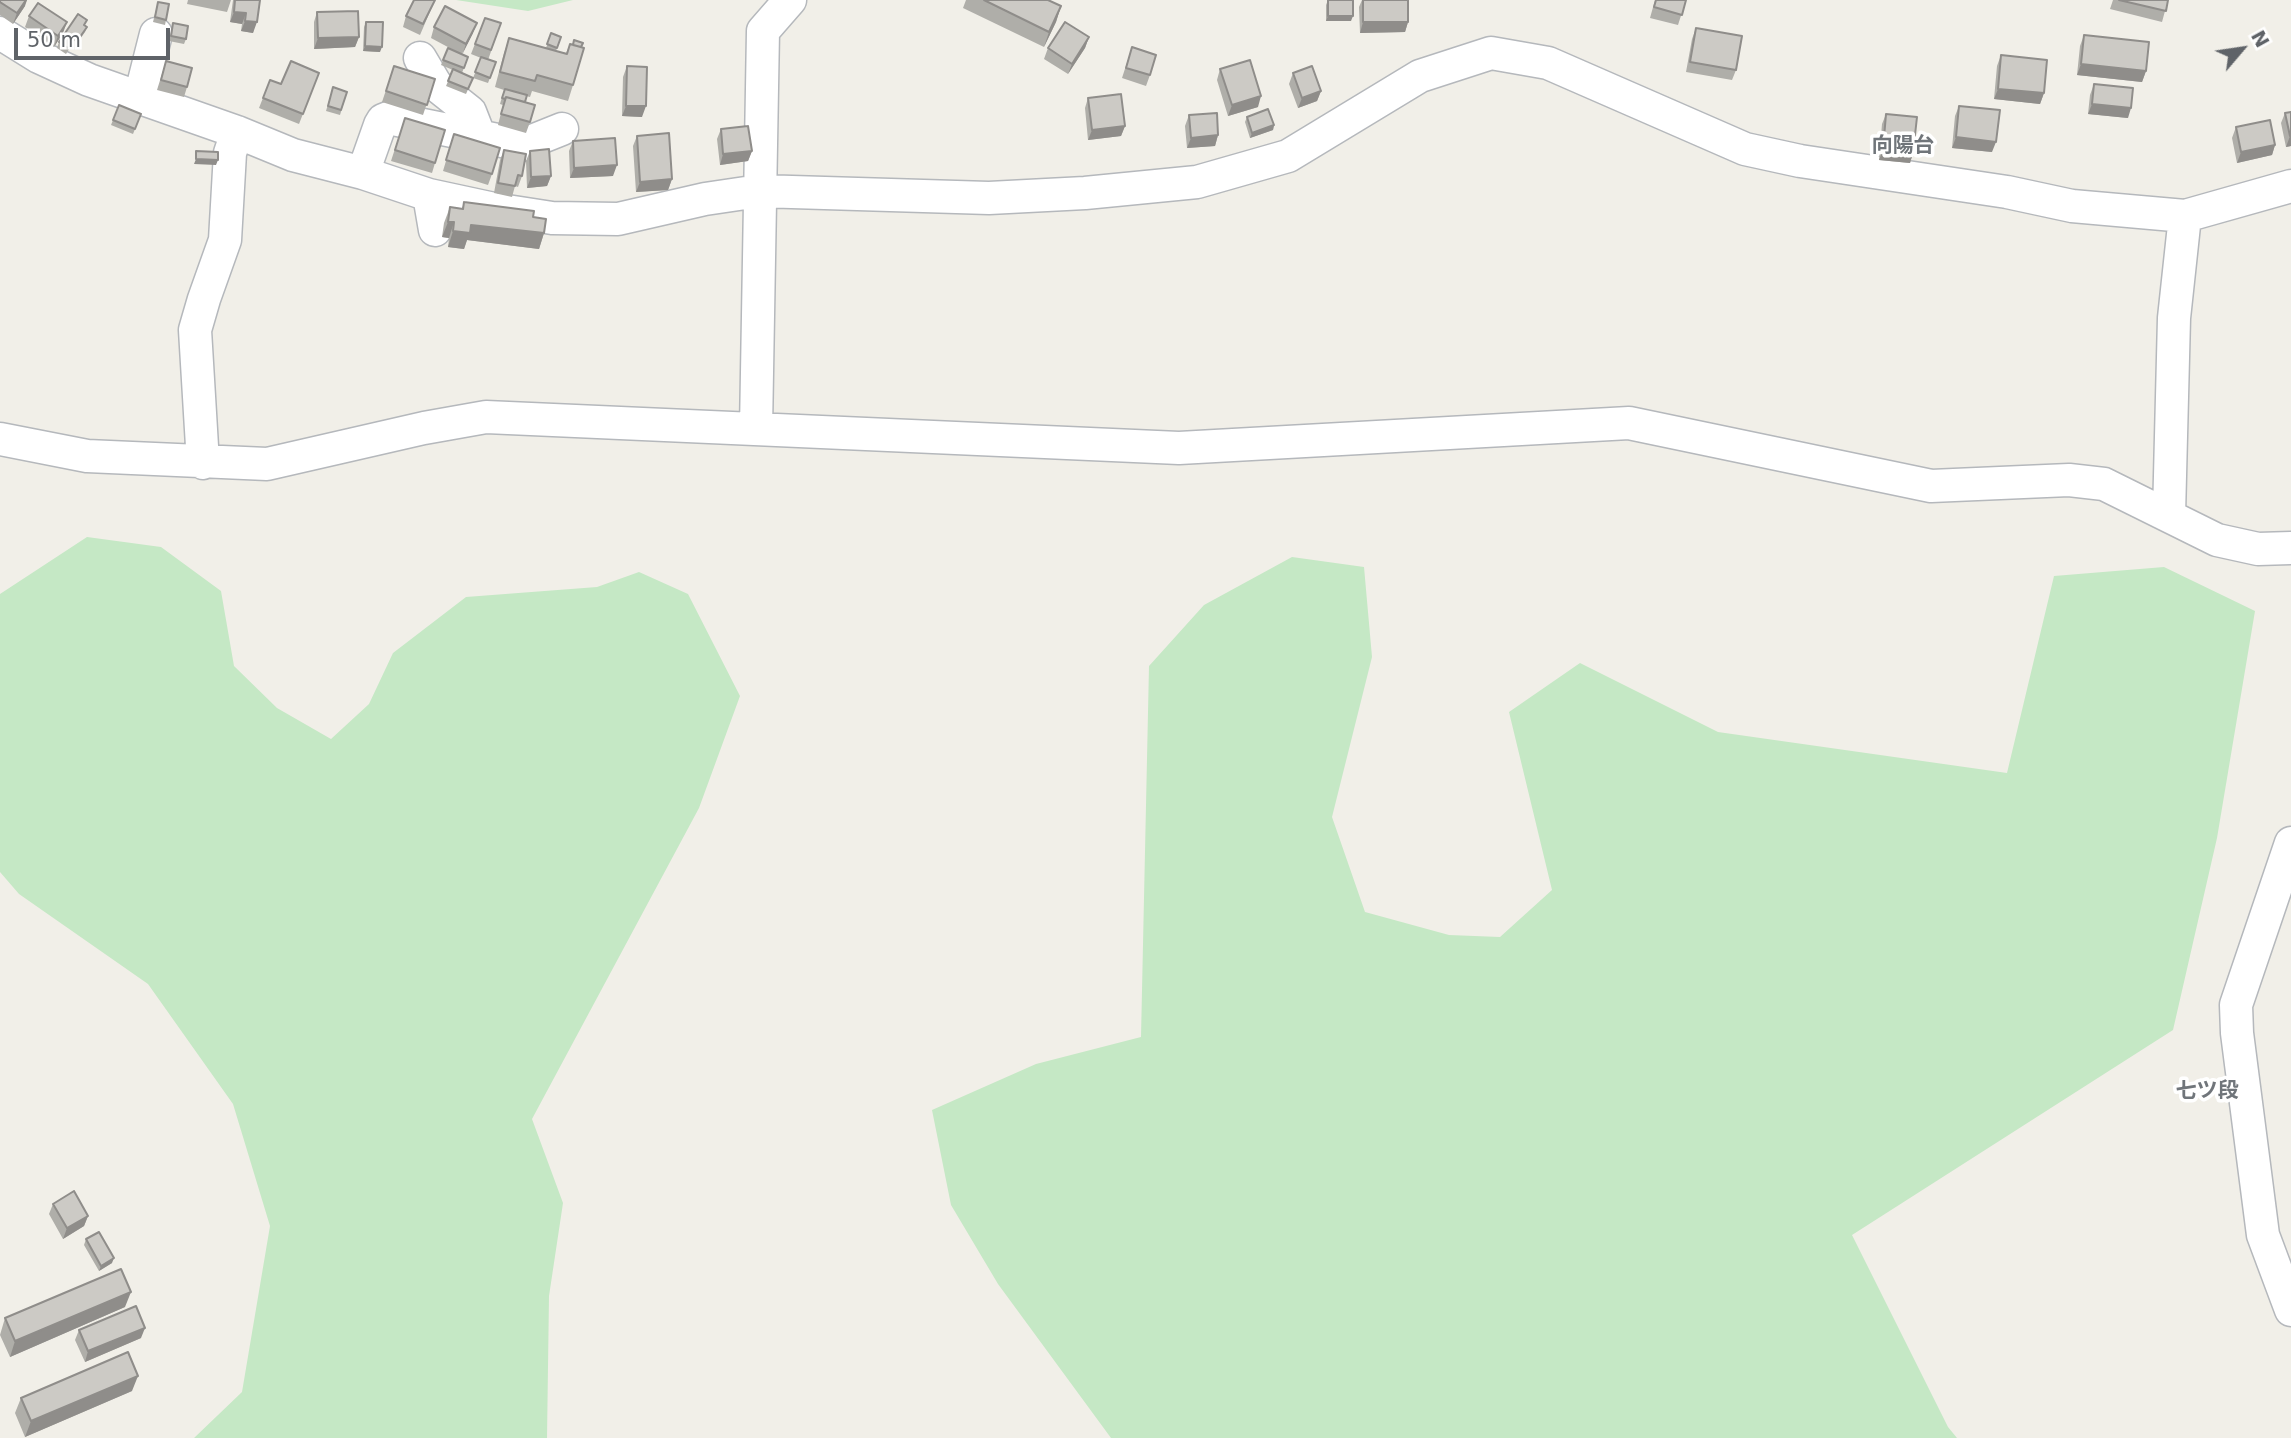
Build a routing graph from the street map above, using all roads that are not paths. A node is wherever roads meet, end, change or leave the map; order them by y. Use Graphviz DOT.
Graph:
graph roads {
  1 [pos="790,0"];
  2 [pos="0,33"];
  3 [pos="156,34"];
  4 [pos="420,58"];
  5 [pos="140,97"];
  6 [pos="562,129"];
  7 [pos="237,132"];
  8 [pos="479,135"];
  9 [pos="363,173"];
  10 [pos="2291,186"];
  11 [pos="759,191"];
  12 [pos="429,195"];
  13 [pos="2185,216"];
  14 [pos="435,230"];
  15 [pos="756,429"];
  16 [pos="0,439"];
  17 [pos="203,463"];
  18 [pos="2169,515"];
  19 [pos="2291,548"];
  20 [pos="2291,843"];
  21 [pos="2291,1310"];
  1 -- 11 [label="street"];
  2 -- 5 [label="street"];
  3 -- 5 [label="street"];
  4 -- 8 [label="street"];
  5 -- 7 [label="street"];
  6 -- 8 [label="street"];
  7 -- 9 [label="street"];
  7 -- 17 [label="street"];
  8 -- 9 [label="street"];
  9 -- 12 [label="street"];
  10 -- 13 [label="street"];
  11 -- 12 [label="street"];
  11 -- 13 [label="street"];
  11 -- 15 [label="street"];
  12 -- 14 [label="street"];
  13 -- 18 [label="street"];
  15 -- 17 [label="street"];
  15 -- 18 [label="street"];
  16 -- 17 [label="street"];
  18 -- 19 [label="street"];
  20 -- 21 [label="street"];
}
